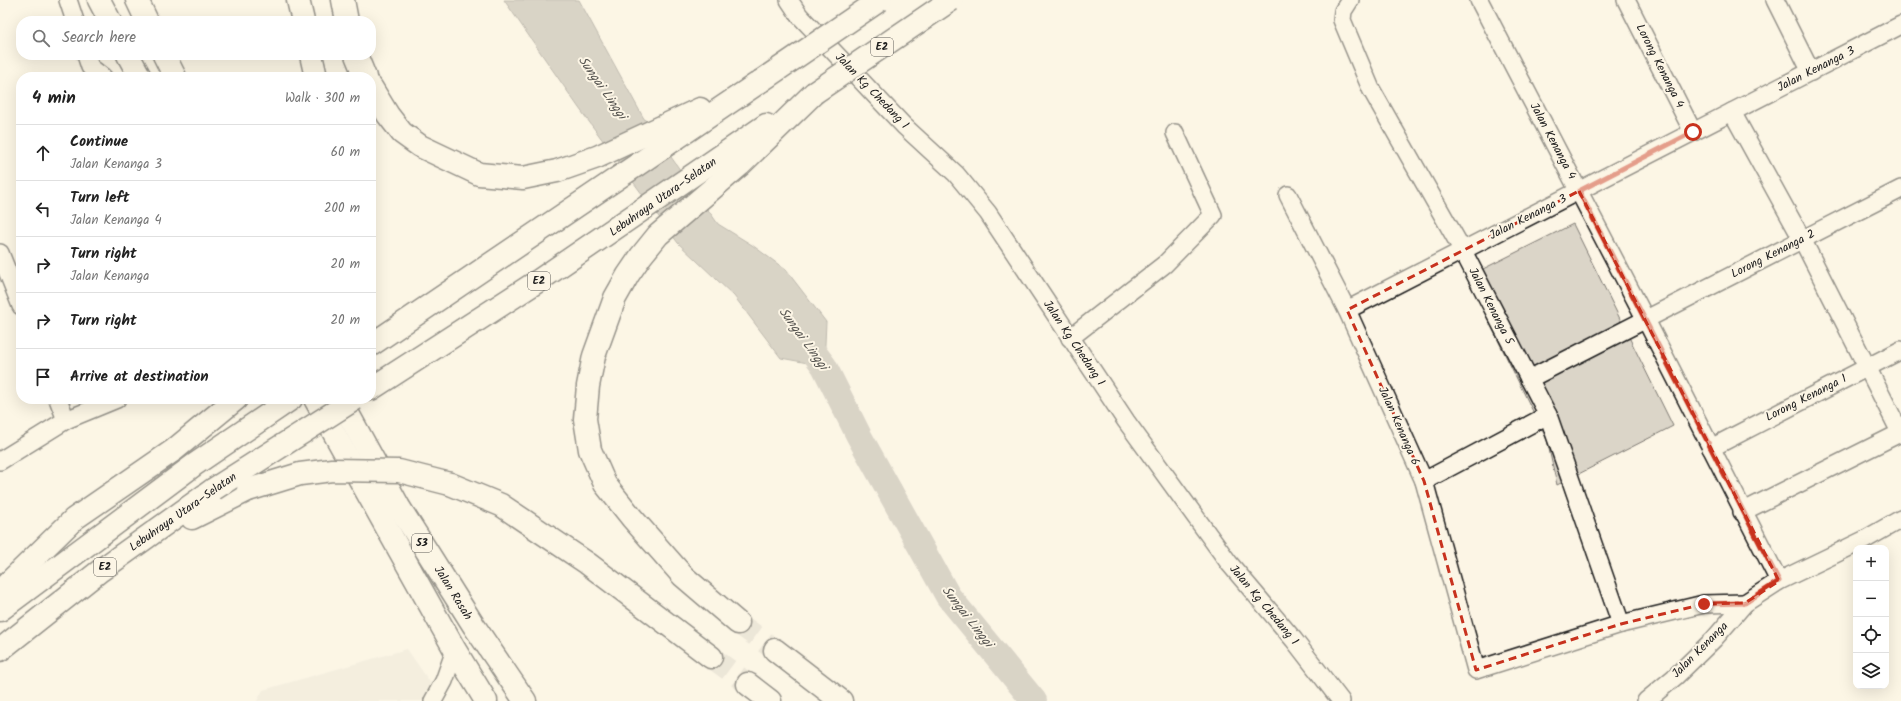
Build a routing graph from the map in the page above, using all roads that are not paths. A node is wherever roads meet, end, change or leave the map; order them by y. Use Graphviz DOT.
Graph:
graph roads {
  1 [pos="68,0"];
  2 [pos="99,0"];
  3 [pos="137,0"];
  4 [pos="298,0"];
  5 [pos="343,0"];
  6 [pos="789,0"];
  7 [pos="880,0"];
  8 [pos="951,0"];
  9 [pos="1350,0"];
  10 [pos="1480,0"];
  11 [pos="1626,0"];
  12 [pos="1775,0"];
  13 [pos="73,16"];
  14 [pos="107,16"];
  15 [pos="145,16"];
  16 [pos="302,16"];
  17 [pos="346,16"];
  18 [pos="1901,25"];
  19 [pos="88,60"];
  20 [pos="131,60"];
  21 [pos="166,60"];
  22 [pos="312,60"];
  23 [pos="358,60"];
  24 [pos="96,72"];
  25 [pos="137,72"];
  26 [pos="172,72"];
  27 [pos="315,72"];
  28 [pos="363,72"];
  29 [pos="1811,72"];
  30 [pos="762,81"];
  31 [pos="814,93"];
  32 [pos="376,95"];
  33 [pos="1732,112"];
  34 [pos="1693,132"];
  35 [pos="1175,133"];
  36 [pos="1901,189"];
  37 [pos="1579,191"];
  38 [pos="1288,195"];
  39 [pos="1802,239"];
  40 [pos="1463,251"];
  41 [pos="0,253"];
  42 [pos="16,293"];
  43 [pos="1347,310"];
  44 [pos="1646,320"];
  45 [pos="1070,338"];
  46 [pos="376,342"];
  47 [pos="1901,350"];
  48 [pos="1866,367"];
  49 [pos="1529,379"];
  50 [pos="376,386"];
  51 [pos="60,404"];
  52 [pos="105,404"];
  53 [pos="231,404"];
  54 [pos="285,404"];
  55 [pos="318,404"];
  56 [pos="343,404"];
  57 [pos="347,404"];
  58 [pos="1548,415"];
  59 [pos="66,420"];
  60 [pos="1901,434"];
  61 [pos="1711,448"];
  62 [pos="0,461"];
  63 [pos="1424,481"];
  64 [pos="1742,512"];
  65 [pos="1901,519"];
  66 [pos="101,570"];
  67 [pos="1779,581"];
  68 [pos="0,591"];
  69 [pos="1745,603"];
  70 [pos="0,610"];
  71 [pos="738,623"];
  72 [pos="1621,624"];
  73 [pos="0,650"];
  74 [pos="454,650"];
  75 [pos="775,650"];
  76 [pos="711,657"];
  77 [pos="748,684"];
  78 [pos="433,701"];
  79 [pos="486,701"];
  80 [pos="525,701"];
  81 [pos="770,701"];
  82 [pos="841,701"];
  83 [pos="1341,701"];
  84 [pos="1646,701"];
  1 -- 13 [label="street"];
  2 -- 14 [label="highway"];
  3 -- 15 [label="highway"];
  4 -- 16 [label="highway"];
  5 -- 17 [label="highway"];
  6 -- 45 [label="street, Jalan Kg Chedang 1"];
  7 -- 30 [label="highway, bridge"];
  8 -- 31 [label="highway, Lebuhraya Utara–Selatan / E2, bridge"];
  9 -- 40 [label="street, Jalan Kenanga 5"];
  10 -- 37 [label="street, Jalan Kenanga 4"];
  11 -- 34 [label="street, Lorong Kenanga 4"];
  12 -- 29 [label="street"];
  18 -- 29 [label="street, Jalan Kenanga 3"];
  19 -- 24 [label="street"];
  20 -- 25 [label="highway"];
  21 -- 26 [label="highway"];
  22 -- 27 [label="highway"];
  23 -- 28 [label="highway"];
  29 -- 33 [label="street, Jalan Kenanga 3"];
  30 -- 32 [label="highway"];
  30 -- 46 [label="highway"];
  31 -- 50 [label="highway, Lebuhraya Utara–Selatan / E2"];
  31 -- 71 [label="highway"];
  33 -- 34 [label="street, Jalan Kenanga 3"];
  33 -- 39 [label="street"];
  34 -- 37 [label="street, Jalan Kenanga 3"];
  35 -- 45 [label="street"];
  36 -- 39 [label="street, Lorong Kenanga 2"];
  37 -- 40 [label="street, Jalan Kenanga 3"];
  37 -- 44 [label="street, Jalan Kenanga 4"];
  38 -- 43 [label="street, Jalan Kenanga 6"];
  39 -- 44 [label="street, Lorong Kenanga 2"];
  39 -- 48 [label="street"];
  40 -- 43 [label="street, Jalan Kenanga 3"];
  40 -- 49 [label="street, Jalan Kenanga 5"];
  41 -- 42 [label="street"];
  43 -- 63 [label="street, Jalan Kenanga 6"];
  44 -- 49 [label="street, Lorong Kenanga 2"];
  44 -- 61 [label="street, Jalan Kenanga 4"];
  45 -- 83 [label="street, Jalan Kg Chedang 1"];
  47 -- 48 [label="street, Lorong Kenanga 1"];
  48 -- 60 [label="street"];
  48 -- 61 [label="street, Lorong Kenanga 1"];
  49 -- 58 [label="street, Jalan Kenanga 5"];
  51 -- 59 [label="street"];
  52 -- 59 [label="street"];
  53 -- 68 [label="highway"];
  54 -- 70 [label="highway, E2"];
  55 -- 74 [label="highway, Jalan Rasah / 53"];
  56 -- 80 [label="highway, Jalan Rasah / 53"];
  57 -- 66 [label="highway, Lebuhraya Utara–Selatan / E2, bridge"];
  58 -- 63 [label="street"];
  58 -- 72 [label="street, Jalan Kenanga 5"];
  59 -- 62 [label="street"];
  60 -- 64 [label="street"];
  61 -- 64 [label="street, Jalan Kenanga 4"];
  63 -- 72 [label="street, Jalan Kenanga 6"];
  64 -- 67 [label="street, Jalan Kenanga 4"];
  65 -- 67 [label="street, Jalan Kenanga"];
  66 -- 73 [label="highway, Lebuhraya Utara–Selatan / E2"];
  66 -- 76 [label="highway, bridge"];
  67 -- 69 [label="street, Jalan Kenanga"];
  69 -- 72 [label="street"];
  69 -- 84 [label="street, Jalan Kenanga"];
  74 -- 78 [label="street"];
  74 -- 79 [label="highway, Jalan Rasah / 53"];
  75 -- 82 [label="highway"];
  77 -- 81 [label="highway"];
}
